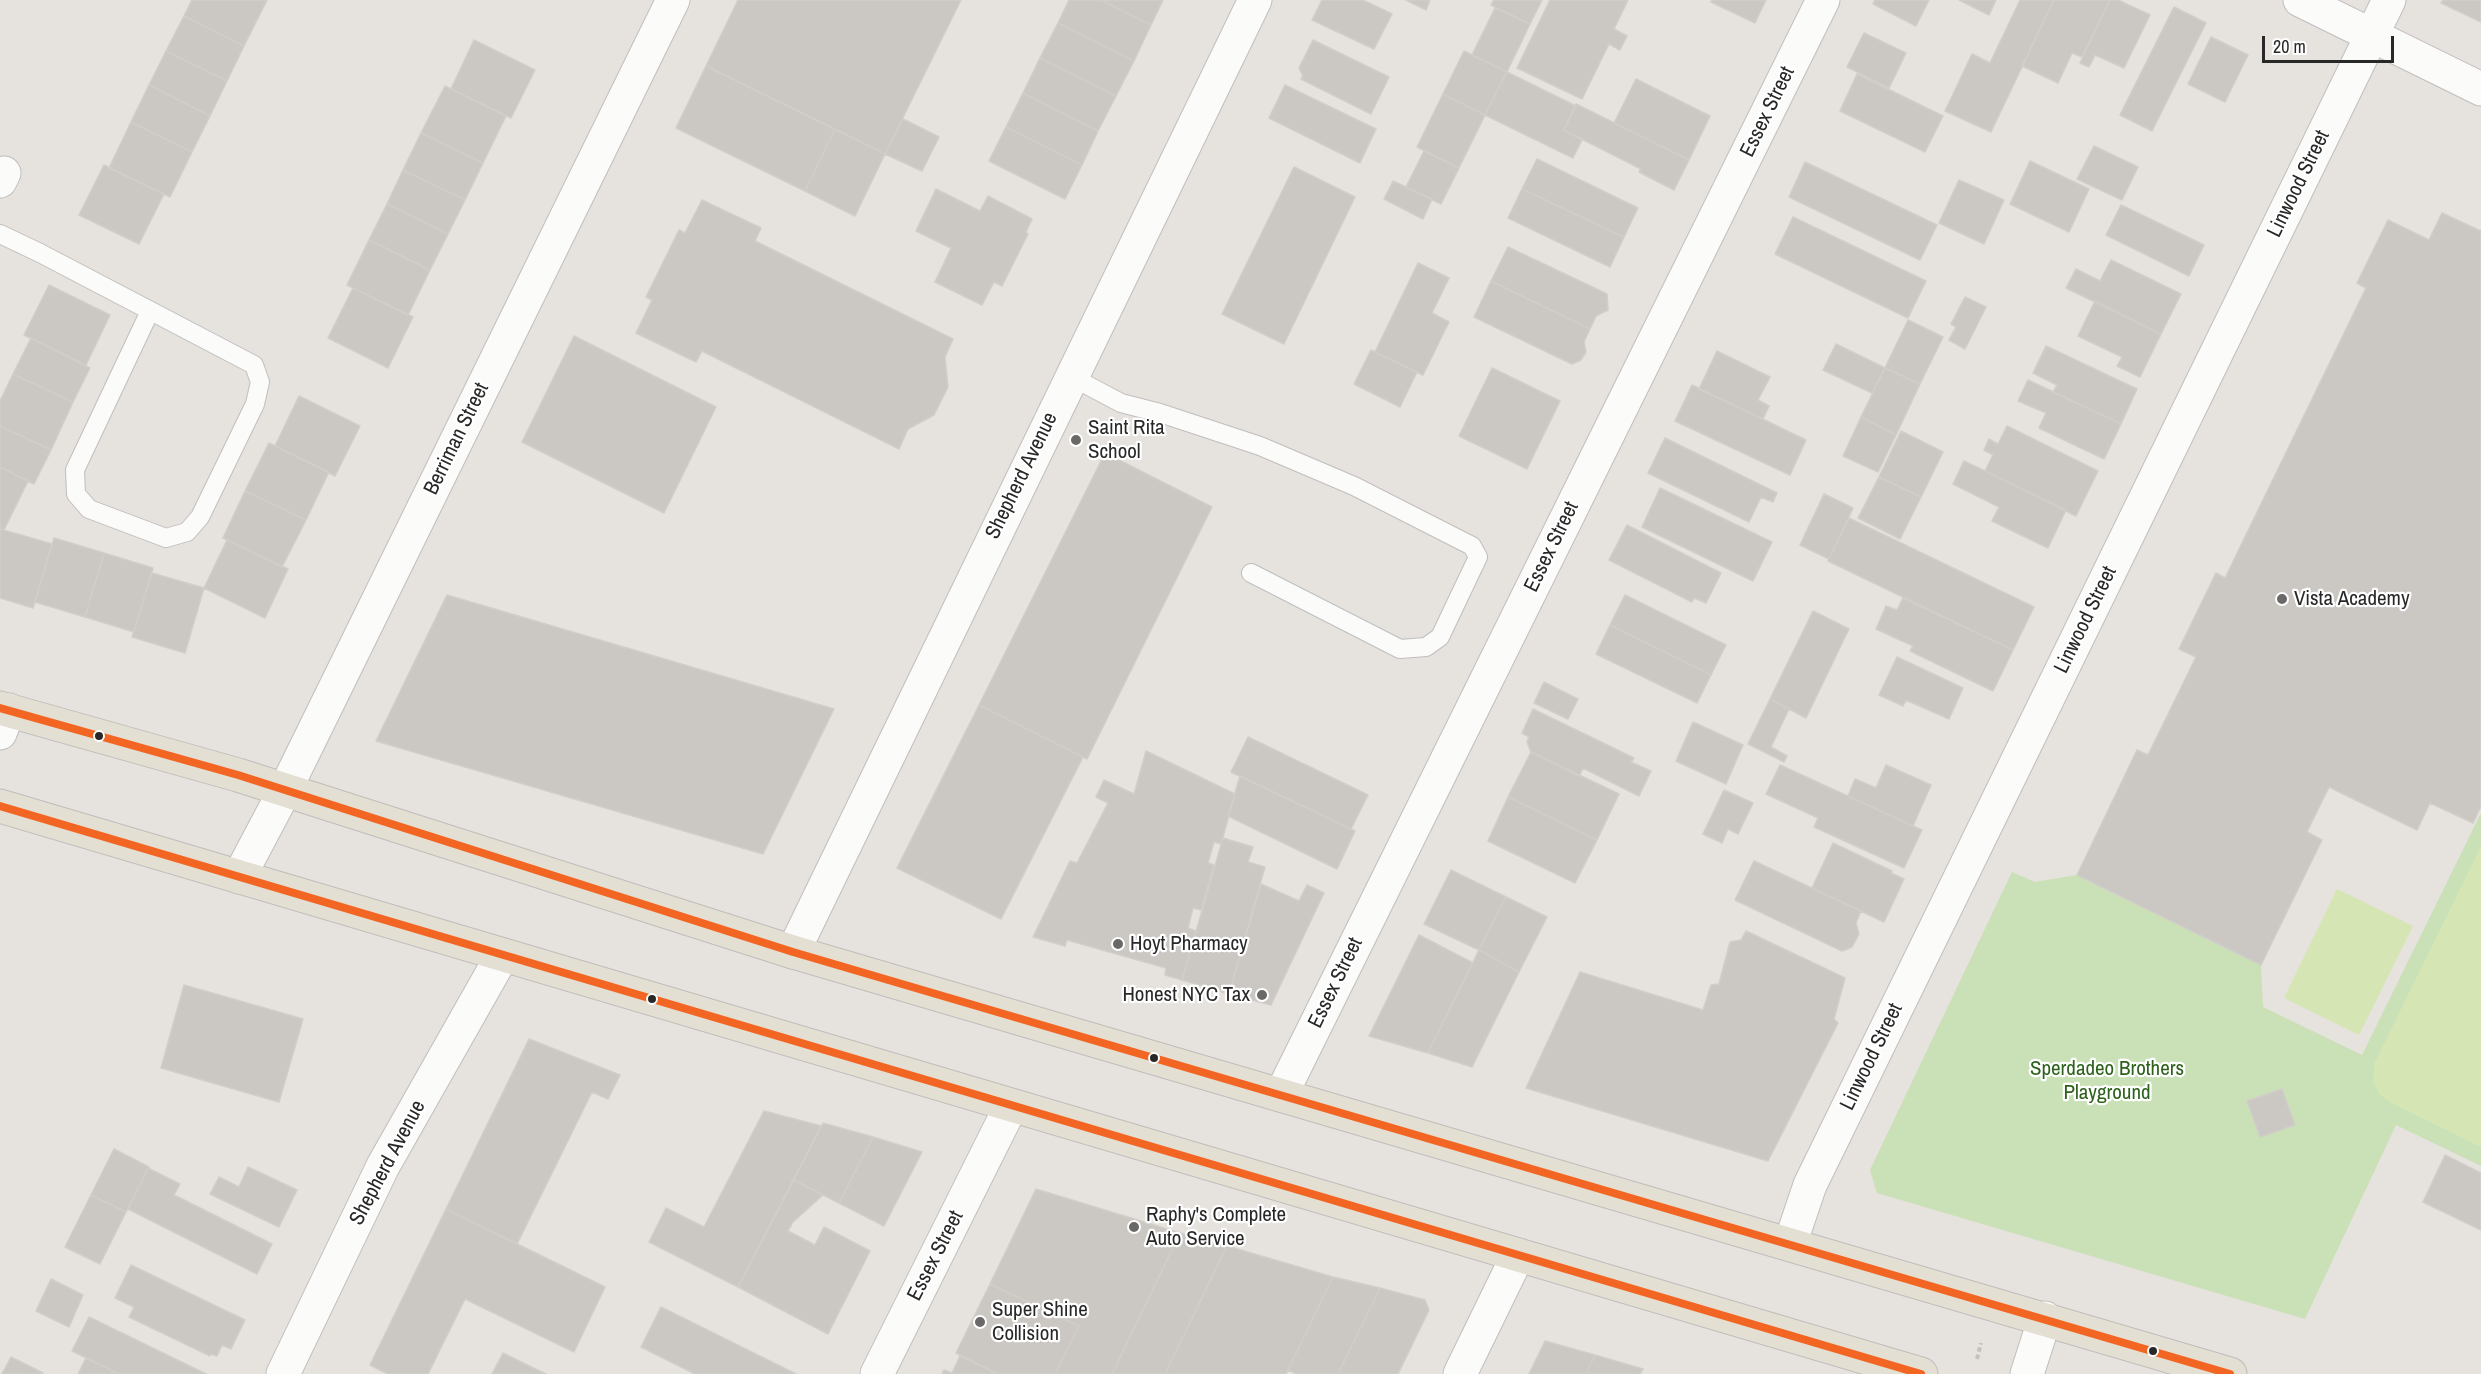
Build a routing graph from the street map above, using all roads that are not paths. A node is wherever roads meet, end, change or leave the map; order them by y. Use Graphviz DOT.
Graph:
graph roads {
  1 [pos="673,0"];
  2 [pos="1255,0"];
  3 [pos="1823,0"];
  4 [pos="2300,0"];
  5 [pos="2389,0"];
  6 [pos="2372,35"];
  7 [pos="2481,89"];
  8 [pos="0,234"];
  9 [pos="150,311"];
  10 [pos="1070,376"];
  11 [pos="1251,573"];
  12 [pos="3,717"];
  13 [pos="285,790"];
  14 [pos="0,806"];
  15 [pos="239,877"];
  16 [pos="792,952"];
  17 [pos="501,956"];
  18 [pos="1281,1095"];
  19 [pos="1011,1106"];
  20 [pos="1790,1244"];
  21 [pos="1518,1255"];
  22 [pos="2045,1318"];
  23 [pos="283,1374"];
  24 [pos="877,1374"];
  25 [pos="1460,1374"];
  26 [pos="1921,1374"];
  27 [pos="2027,1374"];
  28 [pos="2230,1374"];
  1 -- 13 [label="street, Berriman Street"];
  2 -- 10 [label="street, Shepherd Avenue"];
  3 -- 18 [label="street, Essex Street"];
  4 -- 6 [label="street"];
  5 -- 6 [label="street, Linwood Street"];
  6 -- 7 [label="street"];
  6 -- 20 [label="street, Linwood Street"];
  8 -- 9 [label="lane"];
  9 -- 9 [label="lane"];
  10 -- 11 [label="lane"];
  10 -- 16 [label="street, Shepherd Avenue"];
  12 -- 13 [label="main road"];
  13 -- 15 [label="street, Berriman Street"];
  13 -- 16 [label="main road"];
  14 -- 15 [label="main road"];
  15 -- 17 [label="main road"];
  16 -- 18 [label="main road"];
  17 -- 19 [label="main road"];
  17 -- 23 [label="street, Shepherd Avenue"];
  18 -- 20 [label="main road"];
  19 -- 21 [label="main road"];
  19 -- 24 [label="street, Essex Street"];
  20 -- 22 [label="main road"];
  21 -- 25 [label="street"];
  21 -- 26 [label="main road"];
  22 -- 27 [label="street"];
  22 -- 28 [label="main road"];
}
